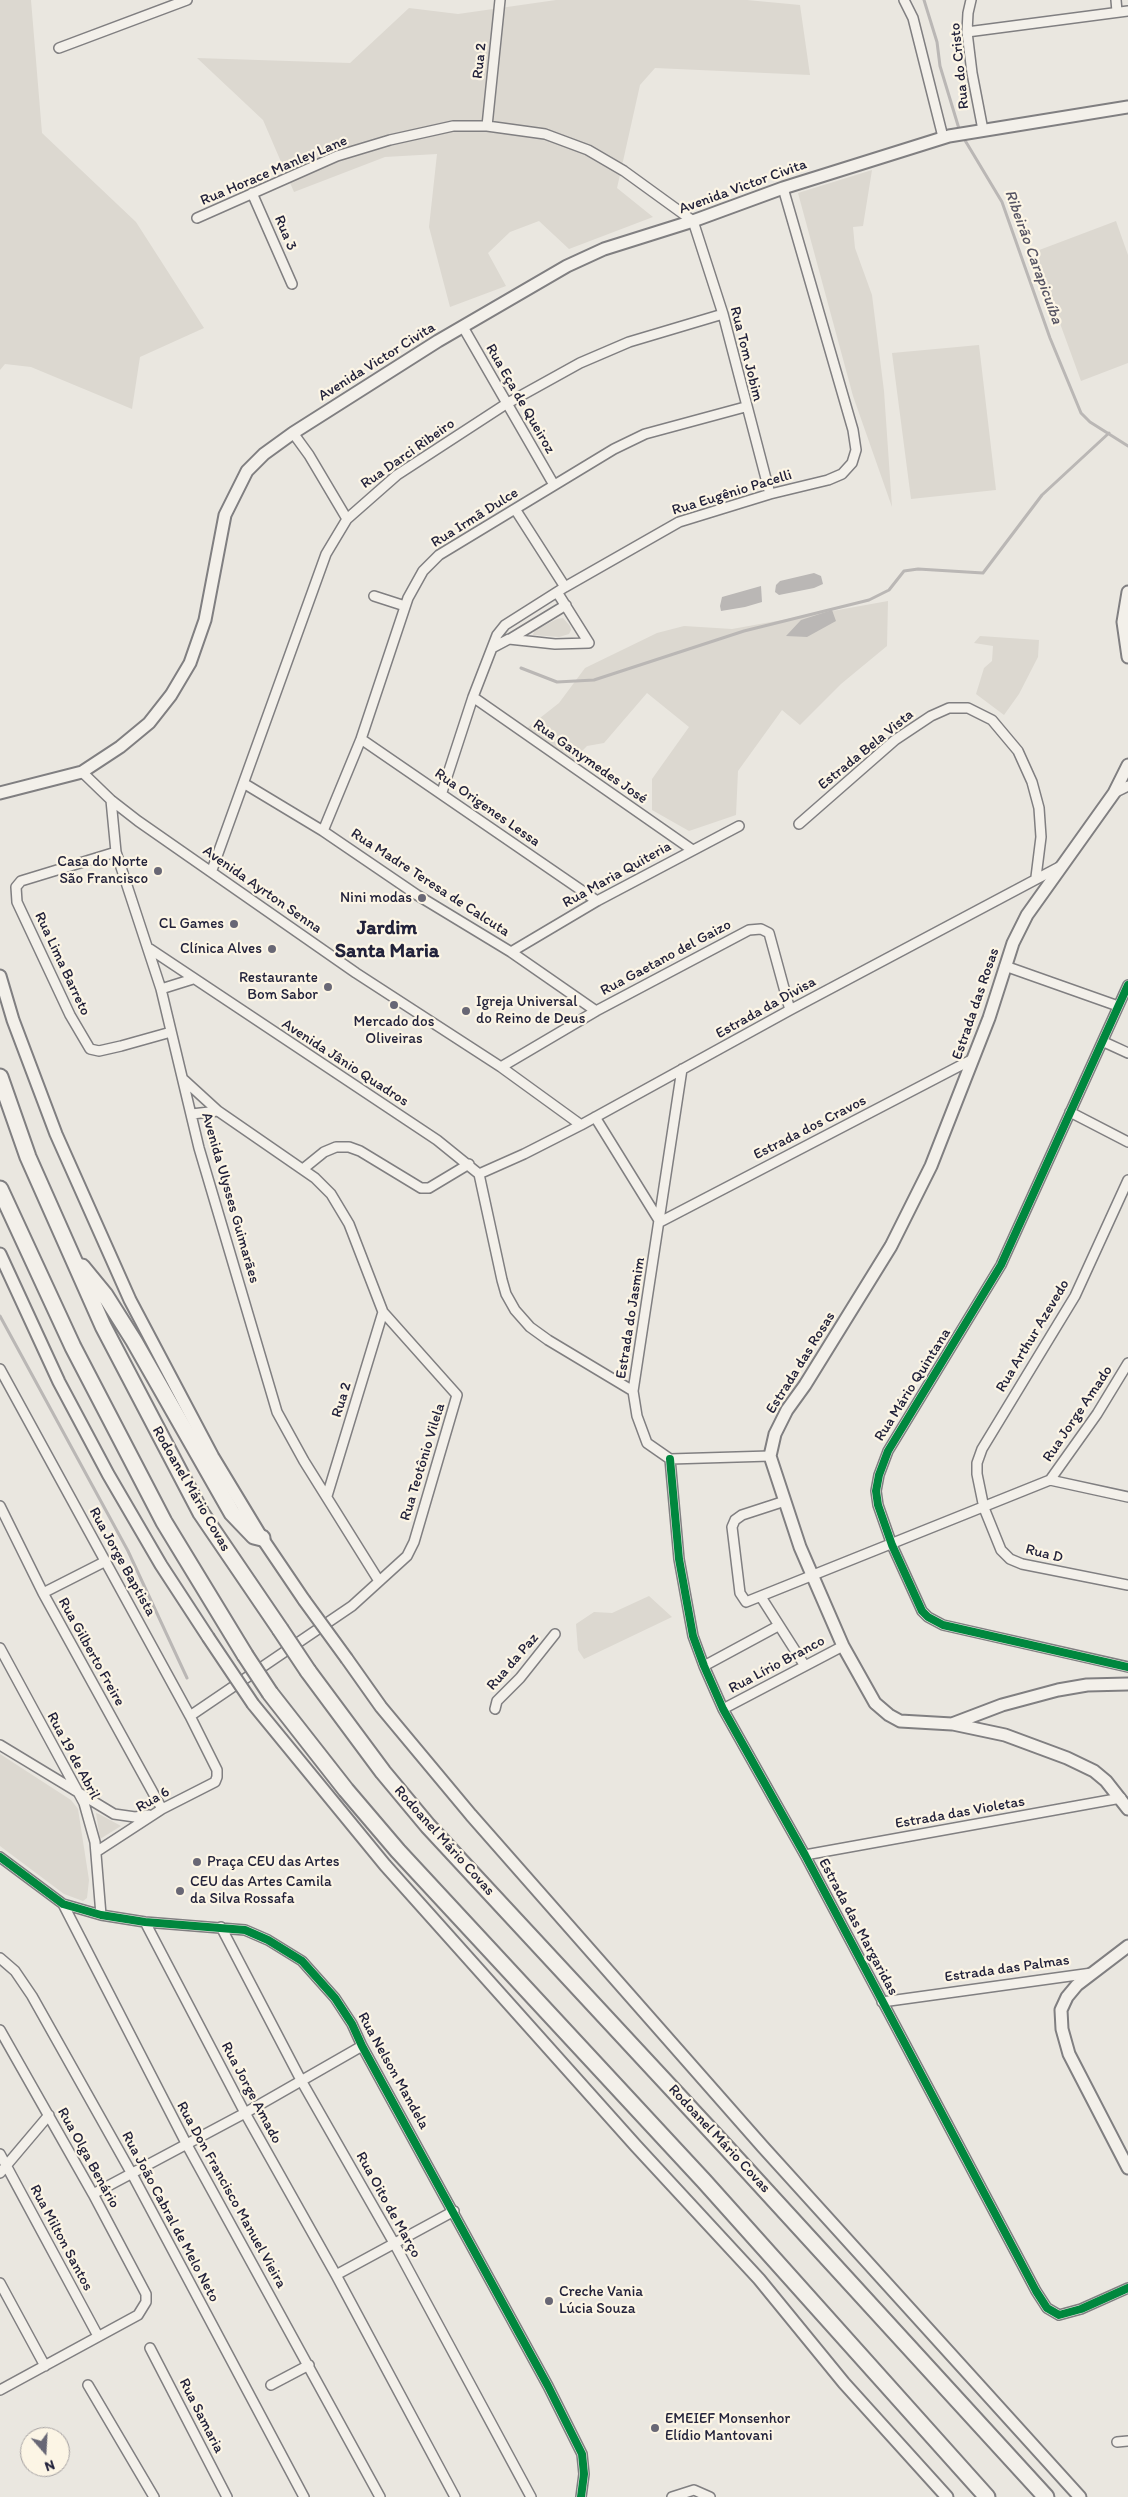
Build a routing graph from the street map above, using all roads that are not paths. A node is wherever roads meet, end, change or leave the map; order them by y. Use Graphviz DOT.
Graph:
graph roads {
  1 [pos="187,0"];
  2 [pos="500,0"];
  3 [pos="904,0"];
  4 [pos="971,0"];
  5 [pos="1116,0"];
  6 [pos="1128,11"];
  7 [pos="1117,12"];
  8 [pos="968,32"];
  9 [pos="59,48"];
  10 [pos="1128,107"];
  11 [pos="487,126"];
  12 [pos="978,130"];
  13 [pos="946,137"];
  14 [pos="783,188"];
  15 [pos="252,193"];
  16 [pos="197,218"];
  17 [pos="693,221"];
  18 [pos="292,284"];
  19 [pos="722,314"];
  20 [pos="463,327"];
  21 [pos="506,404"];
  22 [pos="745,407"];
  23 [pos="293,432"];
  24 [pos="554,485"];
  25 [pos="770,494"];
  26 [pos="515,509"];
  27 [pos="347,519"];
  28 [pos="561,590"];
  29 [pos="1128,592"];
  30 [pos="374,596"];
  31 [pos="566,605"];
  32 [pos="405,606"];
  33 [pos="509,639"];
  34 [pos="492,648"];
  35 [pos="1128,657"];
  36 [pos="473,697"];
  37 [pos="361,739"];
  38 [pos="1128,765"];
  39 [pos="82,772"];
  40 [pos="245,784"];
  41 [pos="1128,786"];
  42 [pos="0,792"];
  43 [pos="442,792"];
  44 [pos="1114,793"];
  45 [pos="111,800"];
  46 [pos="799,824"];
  47 [pos="739,826"];
  48 [pos="323,831"];
  49 [pos="691,849"];
  50 [pos="116,852"];
  51 [pos="1065,864"];
  52 [pos="212,870"];
  53 [pos="1036,877"];
  54 [pos="597,901"];
  55 [pos="150,949"];
  56 [pos="511,952"];
  57 [pos="1005,966"];
  58 [pos="0,976"];
  59 [pos="193,979"];
  60 [pos="1128,985"];
  61 [pos="161,988"];
  62 [pos="1118,1006"];
  63 [pos="790,1010"];
  64 [pos="596,1011"];
  65 [pos="171,1032"];
  66 [pos="1104,1042"];
  67 [pos="1128,1054"];
  68 [pos="973,1059"];
  69 [pos="501,1067"];
  70 [pos="682,1069"];
  71 [pos="0,1077"];
  72 [pos="183,1078"];
  73 [pos="218,1110"];
  74 [pos="1070,1112"];
  75 [pos="192,1114"];
  76 [pos="596,1117"];
  77 [pos="581,1125"];
  78 [pos="1128,1142"];
  79 [pos="469,1164"];
  80 [pos="303,1169"];
  81 [pos="479,1174"];
  82 [pos="1128,1180"];
  83 [pos="0,1189"];
  84 [pos="660,1222"];
  85 [pos="69,1251"];
  86 [pos="0,1254"];
  87 [pos="383,1312"];
  88 [pos="1128,1363"];
  89 [pos="0,1369"];
  90 [pos="633,1391"];
  91 [pos="770,1456"];
  92 [pos="670,1459"];
  93 [pos="1050,1480"];
  94 [pos="326,1496"];
  95 [pos="1128,1497"];
  96 [pos="785,1502"];
  97 [pos="0,1506"];
  98 [pos="984,1508"];
  99 [pos="262,1538"];
  100 [pos="892,1545"];
  101 [pos="106,1561"];
  102 [pos="814,1576"];
  103 [pos="380,1581"];
  104 [pos="1128,1585"];
  105 [pos="43,1593"];
  106 [pos="762,1597"];
  107 [pos="778,1626"];
  108 [pos="555,1634"];
  109 [pos="843,1646"];
  110 [pos="0,1648"];
  111 [pos="704,1666"];
  112 [pos="805,1666"];
  113 [pos="1128,1667"];
  114 [pos="1128,1684"];
  115 [pos="495,1709"];
  116 [pos="723,1709"];
  117 [pos="190,1716"];
  118 [pos="952,1724"];
  119 [pos="0,1744"];
  120 [pos="217,1770"];
  121 [pos="77,1791"];
  122 [pos="1121,1798"];
  123 [pos="1128,1809"];
  124 [pos="158,1811"];
  125 [pos="96,1852"];
  126 [pos="805,1855"];
  127 [pos="0,1857"];
  128 [pos="62,1904"];
  129 [pos="102,1915"];
  130 [pos="145,1922"];
  131 [pos="221,1927"];
  132 [pos="1128,1946"];
  133 [pos="0,1958"];
  134 [pos="1095,1972"];
  135 [pos="882,2002"];
  136 [pos="0,2030"];
  137 [pos="362,2046"];
  138 [pos="302,2082"];
  139 [pos="245,2113"];
  140 [pos="49,2115"];
  141 [pos="187,2145"];
  142 [pos="0,2154"];
  143 [pos="7,2165"];
  144 [pos="1128,2168"];
  145 [pos="0,2173"];
  146 [pos="132,2174"];
  147 [pos="93,2194"];
  148 [pos="454,2211"];
  149 [pos="394,2243"];
  150 [pos="336,2275"];
  151 [pos="0,2283"];
  152 [pos="1128,2288"];
  153 [pos="98,2336"];
  154 [pos="150,2348"];
  155 [pos="45,2366"];
  156 [pos="309,2366"];
  157 [pos="88,2385"];
  158 [pos="271,2385"];
  159 [pos="0,2390"];
  160 [pos="1128,2441"];
  161 [pos="1117,2442"];
  162 [pos="154,2497"];
  163 [pos="227,2497"];
  164 [pos="304,2497"];
  165 [pos="380,2497"];
  166 [pos="455,2497"];
  167 [pos="530,2497"];
  168 [pos="582,2497"];
  169 [pos="672,2497"];
  170 [pos="710,2497"];
  171 [pos="948,2497"];
  172 [pos="987,2497"];
  173 [pos="1046,2497"];
  174 [pos="1080,2497"];
  1 -- 9 [label="street"];
  2 -- 11 [label="street, Rua 2"];
  3 -- 13 [label="street"];
  4 -- 8 [label="street, Rua do Cristo"];
  5 -- 7 [label="street"];
  6 -- 7 [label="street"];
  7 -- 8 [label="street"];
  8 -- 12 [label="street, Rua do Cristo"];
  10 -- 12 [label="main road, Avenida Victor Civita"];
  11 -- 15 [label="street, Rua Horace Manley Lane"];
  11 -- 17 [label="street, Rua Horace Manley Lane"];
  12 -- 13 [label="main road, Avenida Victor Civita"];
  13 -- 14 [label="main road, Avenida Victor Civita"];
  14 -- 17 [label="main road, Avenida Victor Civita"];
  14 -- 25 [label="street, Rua Eugênio Pacelli"];
  15 -- 16 [label="street, Rua Horace Manley Lane"];
  15 -- 18 [label="street, Rua 3"];
  17 -- 19 [label="street, Rua Tom Jobim"];
  17 -- 20 [label="main road, Avenida Victor Civita"];
  19 -- 21 [label="street, Rua Darci Ribeiro"];
  19 -- 22 [label="street, Rua Tom Jobim"];
  20 -- 21 [label="street, Rua Eça de Queiroz"];
  20 -- 23 [label="main road, Avenida Victor Civita"];
  21 -- 24 [label="street, Rua Eça de Queiroz"];
  21 -- 27 [label="street, Rua Darci Ribeiro"];
  22 -- 24 [label="street, Rua Irmã Dulce"];
  22 -- 25 [label="street, Rua Tom Jobim"];
  23 -- 27 [label="street"];
  23 -- 39 [label="main road, Avenida Victor Civita"];
  24 -- 26 [label="street, Rua Irmã Dulce"];
  25 -- 28 [label="street, Rua Eugênio Pacelli"];
  26 -- 28 [label="street"];
  26 -- 32 [label="street, Rua Irmã Dulce"];
  27 -- 40 [label="street, Rua Darci Ribeiro"];
  28 -- 31 [label="street"];
  28 -- 34 [label="street, Rua Eugênio Pacelli"];
  29 -- 35 [label="main road"];
  30 -- 32 [label="street"];
  31 -- 33 [label="street"];
  31 -- 33 [label="street"];
  32 -- 37 [label="street, Rua Irmã Dulce"];
  33 -- 34 [label="street"];
  34 -- 36 [label="street, Rua Eugênio Pacelli"];
  36 -- 43 [label="street, Rua Eugênio Pacelli"];
  36 -- 49 [label="street, Rua Ganymedes José"];
  37 -- 43 [label="street, Rua Origenes Lessa"];
  37 -- 48 [label="street, Rua Irmã Dulce"];
  38 -- 44 [label="main road, Estrada das Rosas"];
  39 -- 42 [label="main road, Avenida Victor Civita"];
  39 -- 45 [label="street, Avenida Ayrton Senna"];
  40 -- 48 [label="street, Rua Madre Teresa de Calcuta"];
  40 -- 52 [label="street, Rua Darci Ribeiro"];
  41 -- 44 [label="street"];
  43 -- 54 [label="street, Rua Origenes Lessa"];
  44 -- 51 [label="main road, Estrada das Rosas"];
  45 -- 50 [label="street, Avenida Ulysses Guimarães"];
  45 -- 52 [label="street, Avenida Ayrton Senna"];
  46 -- 53 [label="street, Estrada Bela Vista"];
  47 -- 49 [label="street, Rua Maria Quiteria"];
  48 -- 56 [label="street, Rua Madre Teresa de Calcuta"];
  49 -- 54 [label="street, Rua Maria Quiteria"];
  50 -- 55 [label="street, Avenida Ulysses Guimarães"];
  50 -- 65 [label="street, Rua Lima Barreto"];
  51 -- 53 [label="street, Estrada da Divisa"];
  51 -- 57 [label="main road, Estrada das Rosas"];
  52 -- 69 [label="street, Avenida Ayrton Senna"];
  53 -- 63 [label="street, Estrada da Divisa"];
  54 -- 56 [label="street, Rua Maria Quiteria"];
  55 -- 59 [label="street, Avenida Jânio Quadros"];
  55 -- 61 [label="street, Avenida Ulysses Guimarães"];
  56 -- 64 [label="street, Rua Madre Teresa de Calcuta"];
  57 -- 62 [label="street"];
  57 -- 68 [label="main road, Estrada das Rosas"];
  58 -- 99 [label="main road"];
  59 -- 61 [label="street"];
  59 -- 79 [label="street, Avenida Jânio Quadros"];
  60 -- 62 [label="street, Rua Mário Quintana"];
  61 -- 65 [label="street, Avenida Ulysses Guimarães"];
  62 -- 66 [label="street, Rua Mário Quintana"];
  63 -- 64 [label="street, Rua Gaetano del Gaizo"];
  63 -- 70 [label="street, Estrada da Divisa"];
  64 -- 69 [label="street, Rua Gaetano del Gaizo"];
  65 -- 72 [label="street, Avenida Ulysses Guimarães"];
  66 -- 67 [label="street"];
  66 -- 74 [label="street, Rua Mário Quintana"];
  68 -- 84 [label="street, Estrada dos Cravos"];
  68 -- 91 [label="main road, Estrada das Rosas"];
  69 -- 77 [label="street, Avenida Ayrton Senna"];
  70 -- 76 [label="street, Estrada da Divisa"];
  70 -- 84 [label="street, Estrada do Jasmim"];
  71 -- 85 [label="highway, Rodoanel Mário Covas"];
  72 -- 73 [label="street, Rua Teotônio Vilela"];
  72 -- 75 [label="street, Avenida Ulysses Guimarães"];
  73 -- 75 [label="street"];
  73 -- 80 [label="street, Rua Teotônio Vilela"];
  74 -- 78 [label="street"];
  74 -- 100 [label="street, Rua Mário Quintana"];
  75 -- 94 [label="street, Avenida Ulysses Guimarães"];
  76 -- 77 [label="street, Estrada da Divisa"];
  76 -- 84 [label="street"];
  77 -- 81 [label="street, Estrada da Divisa"];
  79 -- 80 [label="street"];
  79 -- 81 [label="street, Avenida Jânio Quadros"];
  80 -- 87 [label="street, Rua Teotônio Vilela"];
  81 -- 90 [label="street"];
  82 -- 98 [label="street, Rua Arthur Azevedo"];
  83 -- 172 [label="highway, bridge"];
  84 -- 90 [label="street, Estrada do Jasmim"];
  85 -- 99 [label="highway"];
  85 -- 173 [label="highway, Rodoanel Mário Covas, bridge"];
  86 -- 171 [label="main road, bridge"];
  87 -- 94 [label="street, Rua 2"];
  87 -- 103 [label="street, Rua Teotônio Vilela"];
  88 -- 93 [label="street, Rua Jorge Amado"];
  89 -- 101 [label="street, Rua Jorge Baptista"];
  90 -- 92 [label="street, Estrada do Jasmim"];
  91 -- 92 [label="street"];
  91 -- 96 [label="main road"];
  92 -- 111 [label="street, Estrada das Margaridas"];
  93 -- 95 [label="street"];
  93 -- 98 [label="street"];
  94 -- 103 [label="street, Avenida Ulysses Guimarães"];
  96 -- 102 [label="main road"];
  96 -- 106 [label="street"];
  97 -- 105 [label="street, Rua Gilberto Freire"];
  98 -- 100 [label="street"];
  98 -- 104 [label="street, Rua D"];
  99 -- 174 [label="main road, bridge"];
  100 -- 102 [label="street"];
  100 -- 113 [label="street, Rua Mário Quintana"];
  101 -- 105 [label="street"];
  101 -- 117 [label="street, Rua Jorge Baptista"];
  102 -- 106 [label="street"];
  102 -- 109 [label="main road"];
  103 -- 117 [label="street, Rua Teotônio Vilela"];
  105 -- 124 [label="street, Rua Gilberto Freire"];
  106 -- 107 [label="street"];
  107 -- 111 [label="street"];
  107 -- 112 [label="street"];
  108 -- 115 [label="street, Rua da Paz"];
  109 -- 112 [label="street, Rua Lírio Branco"];
  109 -- 118 [label="main road"];
  110 -- 121 [label="street, Rua 19 de Abril"];
  111 -- 116 [label="street, Estrada das Margaridas"];
  112 -- 116 [label="street, Rua Lírio Branco"];
  114 -- 118 [label="main road"];
  116 -- 126 [label="street, Estrada das Margaridas"];
  117 -- 120 [label="street, Rua Jorge Baptista"];
  118 -- 122 [label="main road"];
  119 -- 121 [label="street"];
  120 -- 124 [label="street, Rua 6"];
  121 -- 124 [label="street"];
  121 -- 125 [label="street, Rua 19 de Abril"];
  122 -- 123 [label="main road"];
  122 -- 126 [label="street, Estrada das Violetas"];
  124 -- 125 [label="street, Rua 6"];
  125 -- 129 [label="street, Rua 19 de Abril"];
  126 -- 135 [label="street, Estrada das Margaridas"];
  127 -- 128 [label="street, Rua Nelson Mandela"];
  128 -- 129 [label="street, Rua Nelson Mandela"];
  128 -- 141 [label="street, Rua Don Francisco Manuel Vieira"];
  129 -- 130 [label="street, Rua Nelson Mandela"];
  130 -- 131 [label="street, Rua Nelson Mandela"];
  130 -- 139 [label="street, Rua Jorge Amado"];
  131 -- 137 [label="street, Rua Nelson Mandela"];
  131 -- 138 [label="street, Rua Oito de Março"];
  132 -- 134 [label="main road"];
  133 -- 146 [label="street, Rua João Cabral de Melo Neto"];
  134 -- 135 [label="street, Estrada das Palmas"];
  134 -- 144 [label="main road"];
  135 -- 152 [label="street, Estrada das Margaridas"];
  136 -- 140 [label="street, Rua Olga Benário"];
  137 -- 138 [label="street"];
  137 -- 148 [label="street, Rua Nelson Mandela"];
  138 -- 139 [label="street"];
  138 -- 149 [label="street, Rua Oito de Março"];
  139 -- 141 [label="street"];
  139 -- 150 [label="street, Rua Jorge Amado"];
  140 -- 143 [label="street"];
  140 -- 147 [label="street, Rua Olga Benário"];
  141 -- 146 [label="street"];
  141 -- 156 [label="street, Rua Don Francisco Manuel Vieira"];
  142 -- 143 [label="street, Rua Milton Santos"];
  143 -- 145 [label="street"];
  143 -- 153 [label="street, Rua Milton Santos"];
  146 -- 147 [label="street"];
  146 -- 164 [label="street, Rua João Cabral de Melo Neto"];
  147 -- 153 [label="street, Rua Olga Benário"];
  148 -- 149 [label="street"];
  148 -- 168 [label="street, Rua Nelson Mandela"];
  149 -- 150 [label="street"];
  149 -- 167 [label="street, Rua Oito de Março"];
  150 -- 166 [label="street, Rua Jorge Amado"];
  151 -- 155 [label="street"];
  153 -- 155 [label="street"];
  154 -- 163 [label="street, Rua Samaria"];
  155 -- 159 [label="street"];
  156 -- 158 [label="street"];
  156 -- 165 [label="street, Rua Don Francisco Manuel Vieira"];
  157 -- 162 [label="street"];
  160 -- 161 [label="street"];
  169 -- 170 [label="street"];
}
